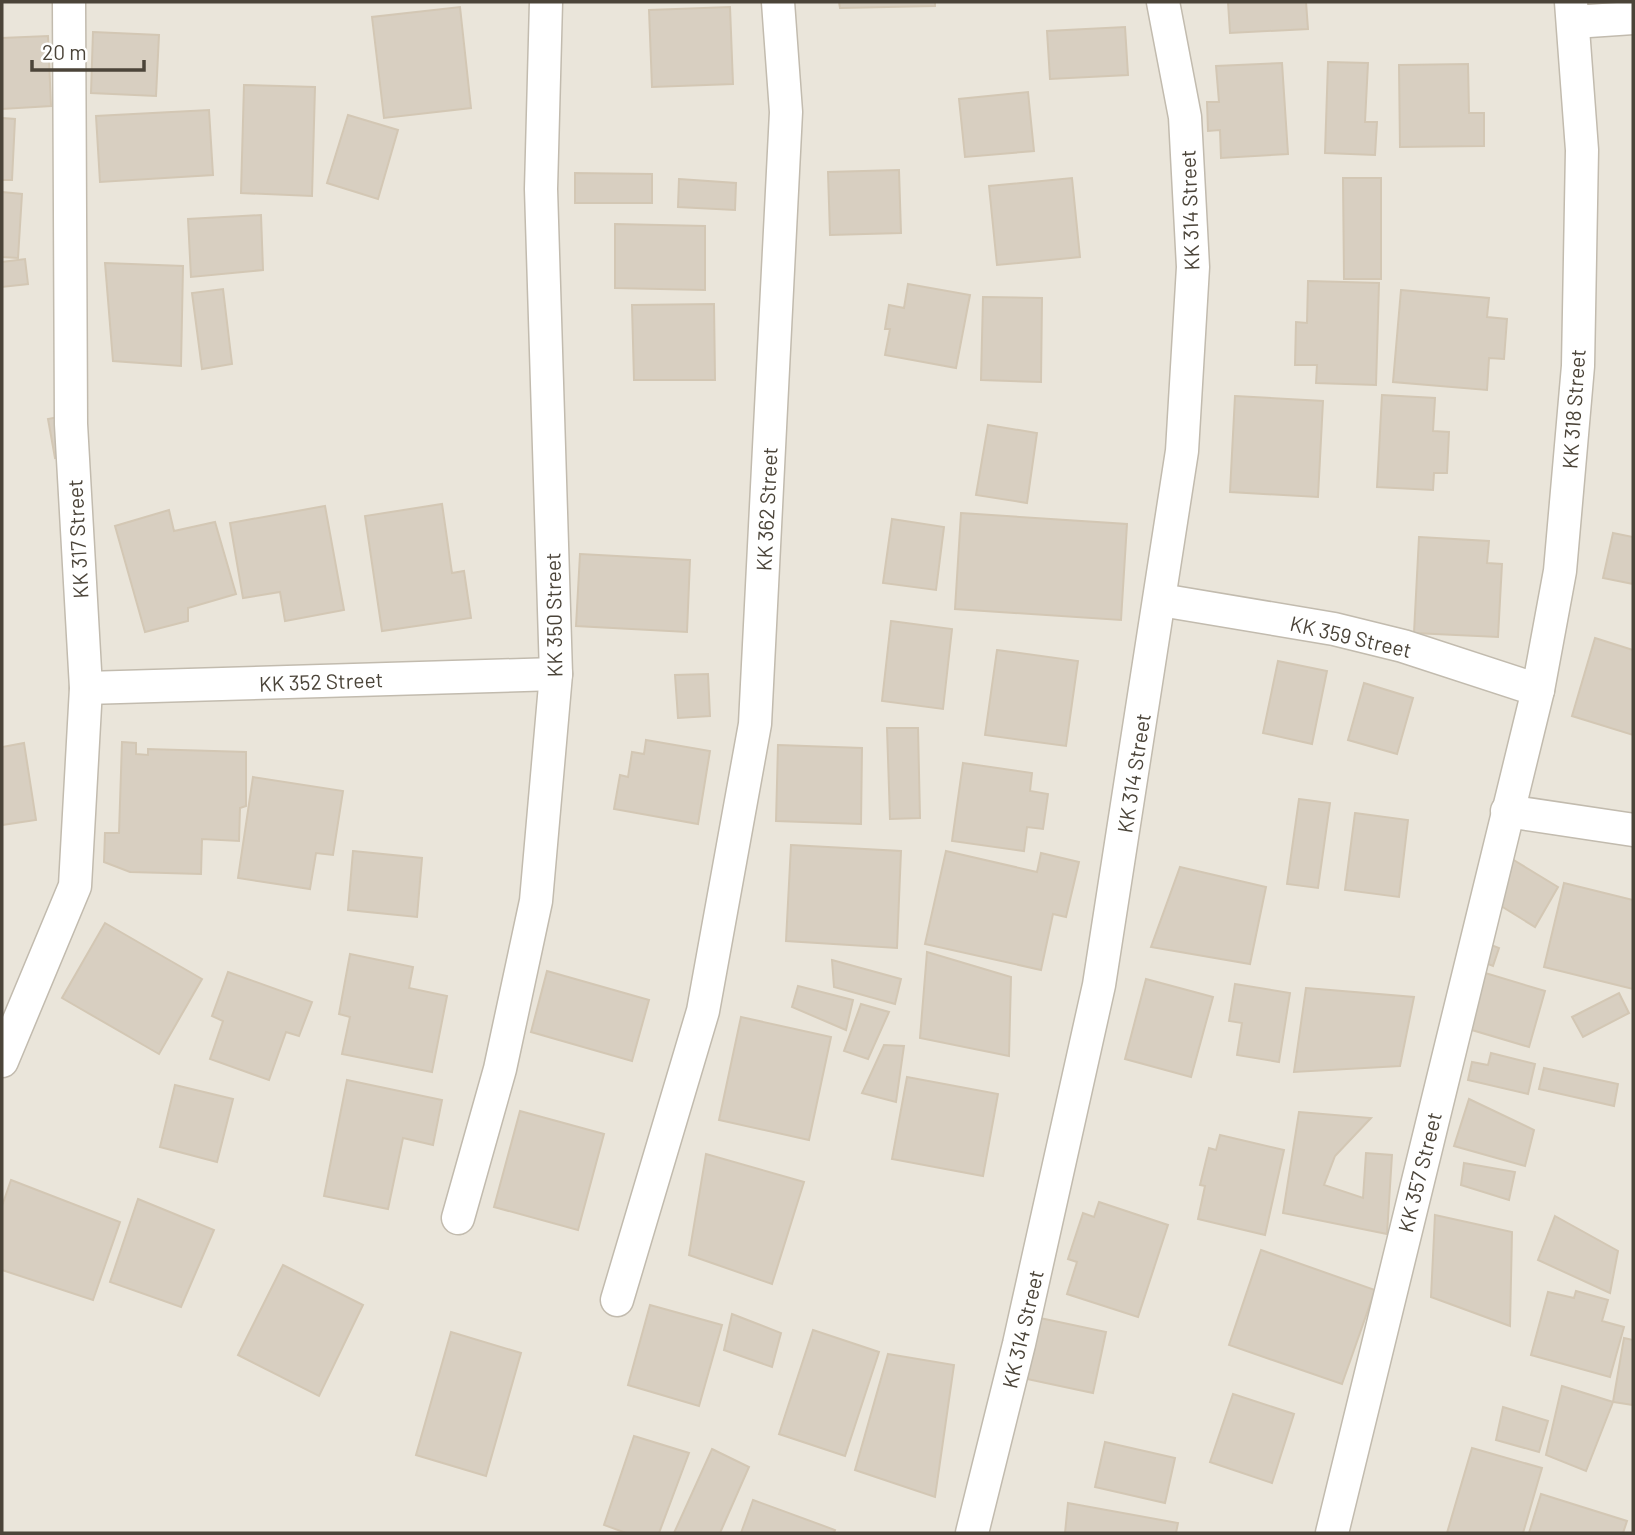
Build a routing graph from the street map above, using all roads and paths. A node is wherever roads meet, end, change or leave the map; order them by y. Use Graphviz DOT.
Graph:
graph roads {
  1 [pos="69,2"];
  2 [pos="546,2"];
  3 [pos="778,2"];
  4 [pos="1163,2"];
  5 [pos="1572,12"];
  6 [pos="1633,18"];
  7 [pos="1161,600"];
  8 [pos="555,674"];
  9 [pos="86,688"];
  10 [pos="1538,690"];
  11 [pos="1507,811"];
  12 [pos="1633,830"];
  13 [pos="2,1061"];
  14 [pos="458,1218"];
  15 [pos="617,1300"];
  16 [pos="972,1533"];
  17 [pos="1332,1533"];
  1 -- 9 [label="street, KK 317 Street"];
  2 -- 8 [label="street, KK 350 Street"];
  3 -- 15 [label="street, KK 362 Street"];
  4 -- 7 [label="street, KK 314 Street"];
  5 -- 6 [label="street"];
  5 -- 10 [label="street, KK 318 Street"];
  7 -- 10 [label="street, KK 359 Street"];
  7 -- 16 [label="street, KK 314 Street"];
  8 -- 9 [label="street, KK 352 Street"];
  8 -- 14 [label="street, KK 350 Street"];
  9 -- 13 [label="street, KK 317 Street"];
  10 -- 11 [label="street, KK 318 Street"];
  11 -- 12 [label="street"];
  11 -- 17 [label="street, KK 357 Street"];
}
